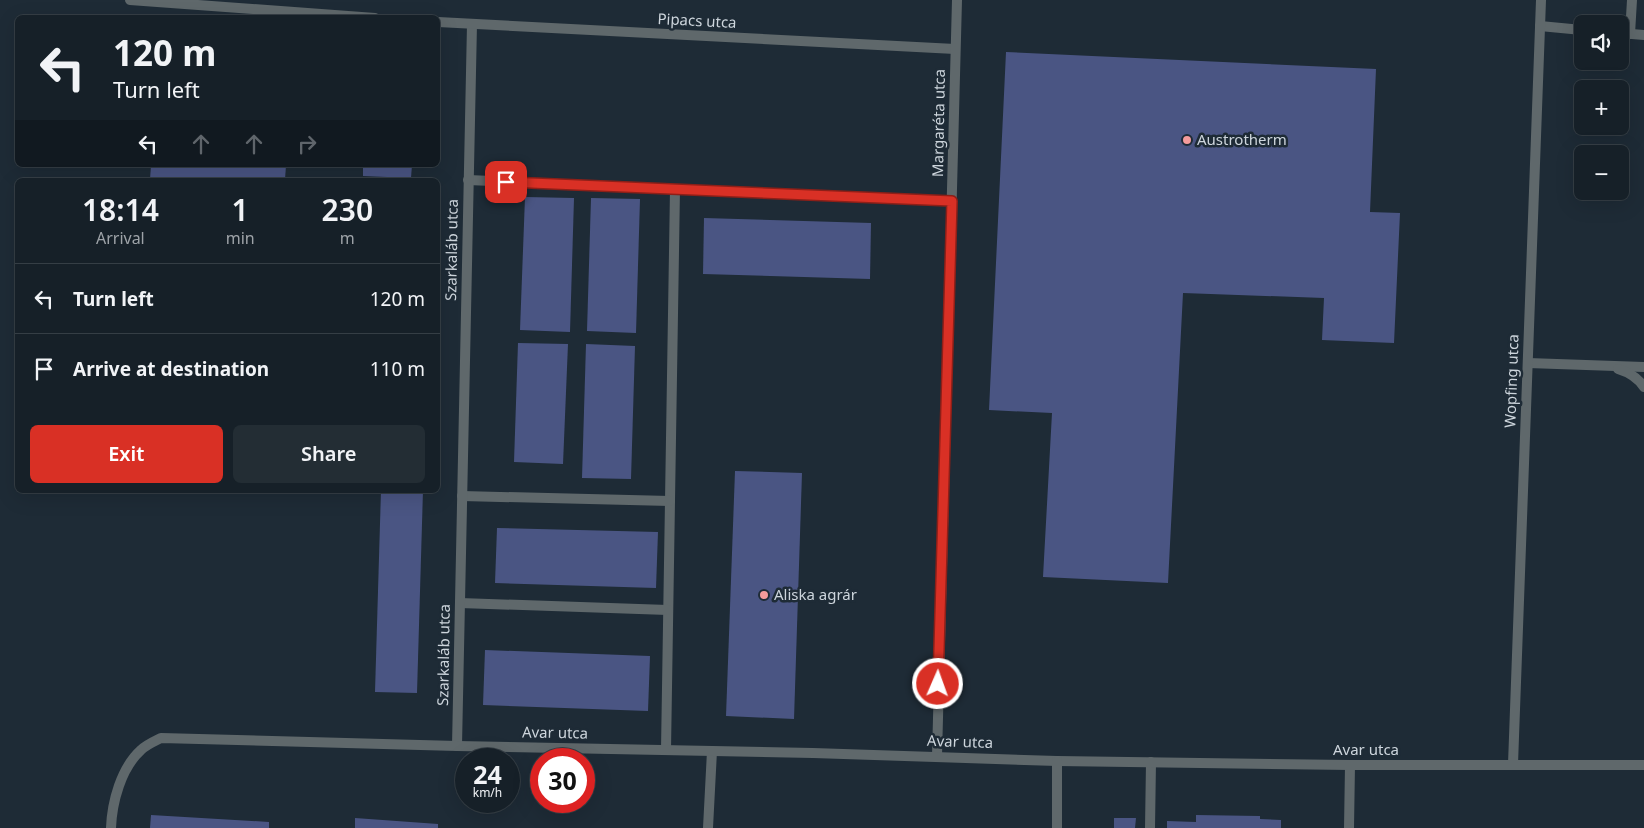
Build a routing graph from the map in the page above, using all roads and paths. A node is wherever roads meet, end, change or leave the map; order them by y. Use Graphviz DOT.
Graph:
graph roads {
  1 [pos="130,0"];
  2 [pos="957,0"];
  3 [pos="1541,0"];
  4 [pos="1632,0"];
  5 [pos="334,15"];
  6 [pos="1629,15"];
  7 [pos="440,22"];
  8 [pos="472,24"];
  9 [pos="1540,26"];
  10 [pos="1574,29"];
  11 [pos="1629,33"];
  12 [pos="1644,35"];
  13 [pos="955,49"];
  14 [pos="468,180"];
  15 [pos="675,189"];
  16 [pos="952,201"];
  17 [pos="1528,363"];
  18 [pos="1610,366"];
  19 [pos="1644,367"];
  20 [pos="1644,387"];
  21 [pos="462,496"];
  22 [pos="670,501"];
  23 [pos="460,603"];
  24 [pos="668,610"];
  25 [pos="457,746"];
  26 [pos="666,750"];
  27 [pos="712,751"];
  28 [pos="937,756"];
  29 [pos="1057,761"];
  30 [pos="1151,762"];
  31 [pos="1513,764"];
  32 [pos="1350,765"];
  33 [pos="1644,765"];
  34 [pos="111,828"];
  35 [pos="708,828"];
  36 [pos="1057,828"];
  37 [pos="1150,828"];
  38 [pos="1349,828"];
  1 -- 5 [label="street"];
  2 -- 13 [label="street, Margaréta utca"];
  3 -- 9 [label="street, Wopfing utca"];
  4 -- 6 [label="street"];
  7 -- 8 [label="street, Pipacs utca"];
  8 -- 13 [label="street, Pipacs utca"];
  8 -- 14 [label="street, Szarkaláb utca"];
  9 -- 10 [label="street"];
  9 -- 17 [label="street, Wopfing utca"];
  11 -- 12 [label="street"];
  13 -- 16 [label="street, Margaréta utca"];
  14 -- 15 [label="street"];
  14 -- 21 [label="street, Szarkaláb utca"];
  15 -- 16 [label="street"];
  15 -- 22 [label="street"];
  16 -- 28 [label="street, Margaréta utca"];
  17 -- 18 [label="street"];
  17 -- 31 [label="street, Wopfing utca"];
  18 -- 19 [label="street"];
  18 -- 20 [label="street"];
  21 -- 22 [label="street"];
  21 -- 23 [label="street, Szarkaláb utca"];
  22 -- 24 [label="street"];
  23 -- 24 [label="street"];
  23 -- 25 [label="street, Szarkaláb utca"];
  24 -- 26 [label="street"];
  25 -- 26 [label="street, Avar utca"];
  25 -- 34 [label="street, Avar utca"];
  26 -- 27 [label="street, Avar utca"];
  27 -- 28 [label="street, Avar utca"];
  27 -- 35 [label="street"];
  28 -- 29 [label="street, Avar utca"];
  29 -- 30 [label="street, Avar utca"];
  29 -- 36 [label="street"];
  30 -- 32 [label="street, Avar utca"];
  30 -- 37 [label="street"];
  31 -- 32 [label="street, Avar utca"];
  31 -- 33 [label="street, Avar utca"];
  32 -- 38 [label="street"];
}
